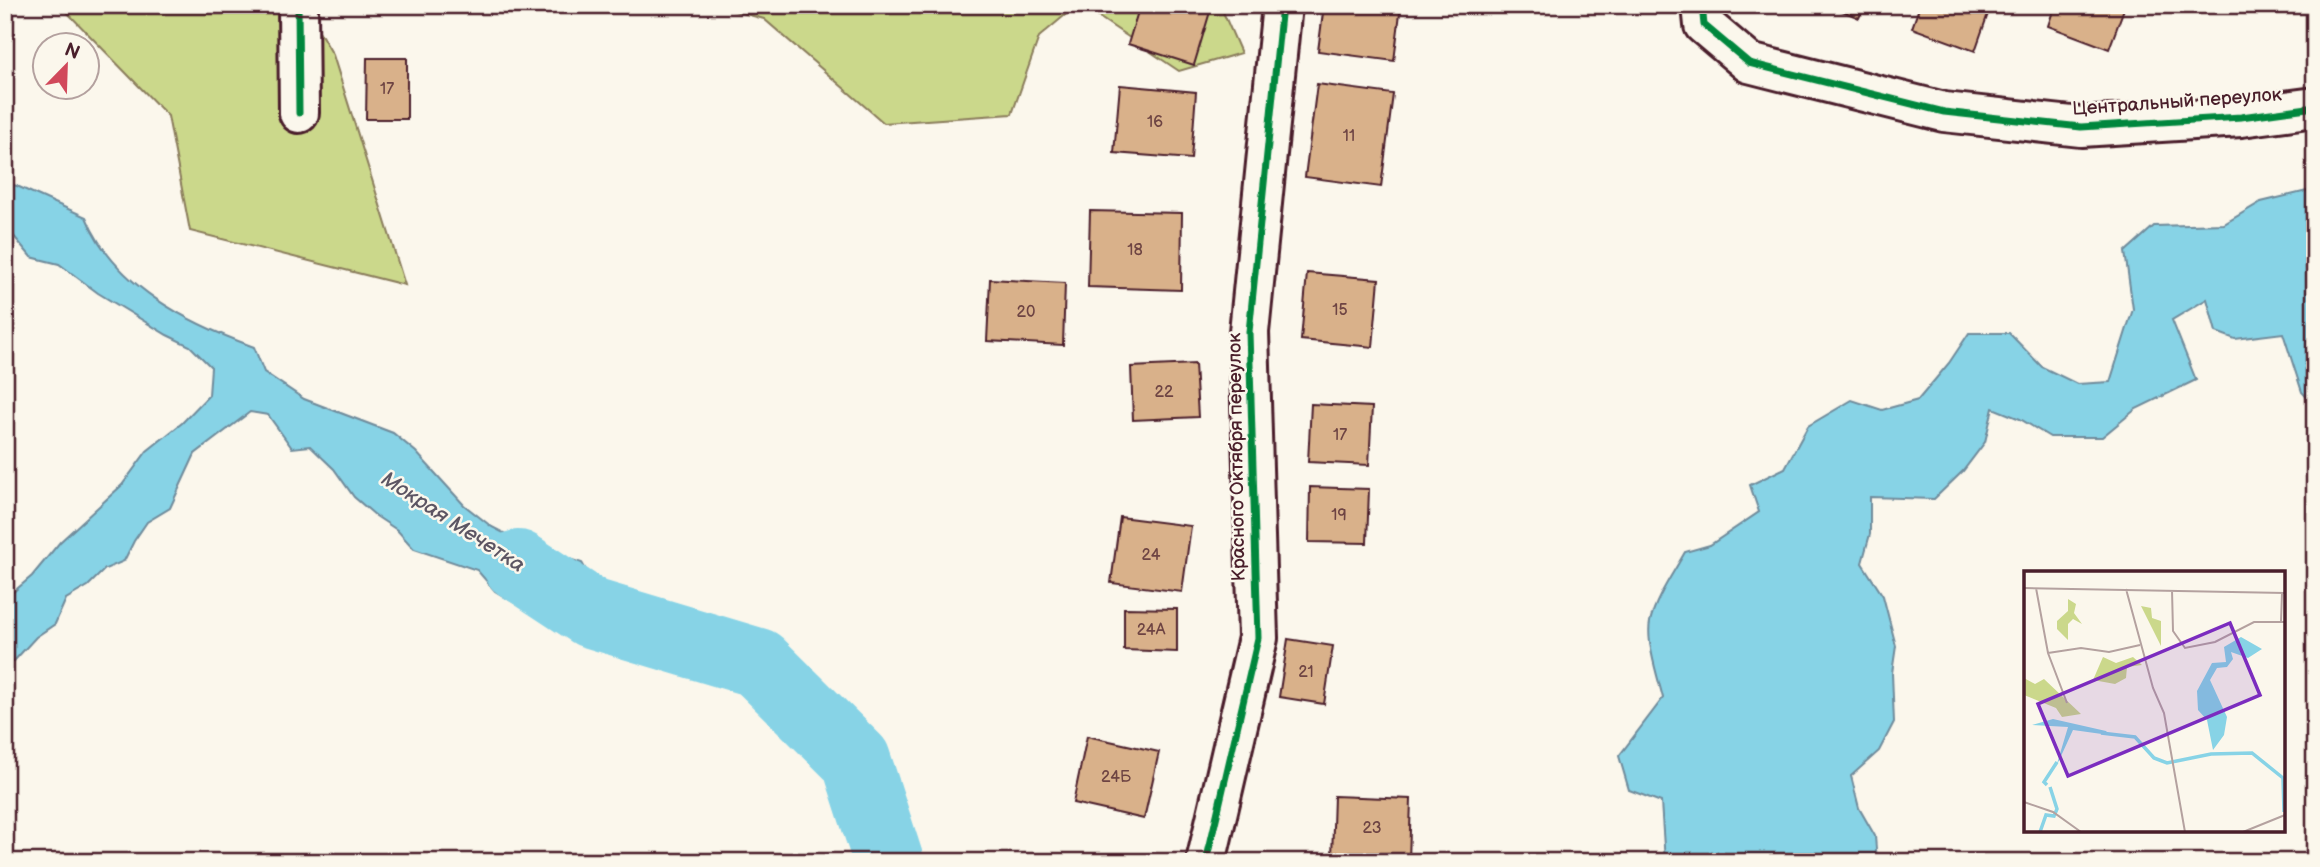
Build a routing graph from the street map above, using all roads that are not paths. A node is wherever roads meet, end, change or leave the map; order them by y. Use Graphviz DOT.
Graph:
graph roads {
  1 [pos="298,5"];
  2 [pos="1282,5"];
  3 [pos="1702,5"];
  4 [pos="2315,107"];
  5 [pos="299,113"];
  6 [pos="1206,862"];
  1 -- 5 [label="street"];
  2 -- 6 [label="street, Красного Октября переулок"];
  3 -- 4 [label="street, Центральный переулок"];
}
